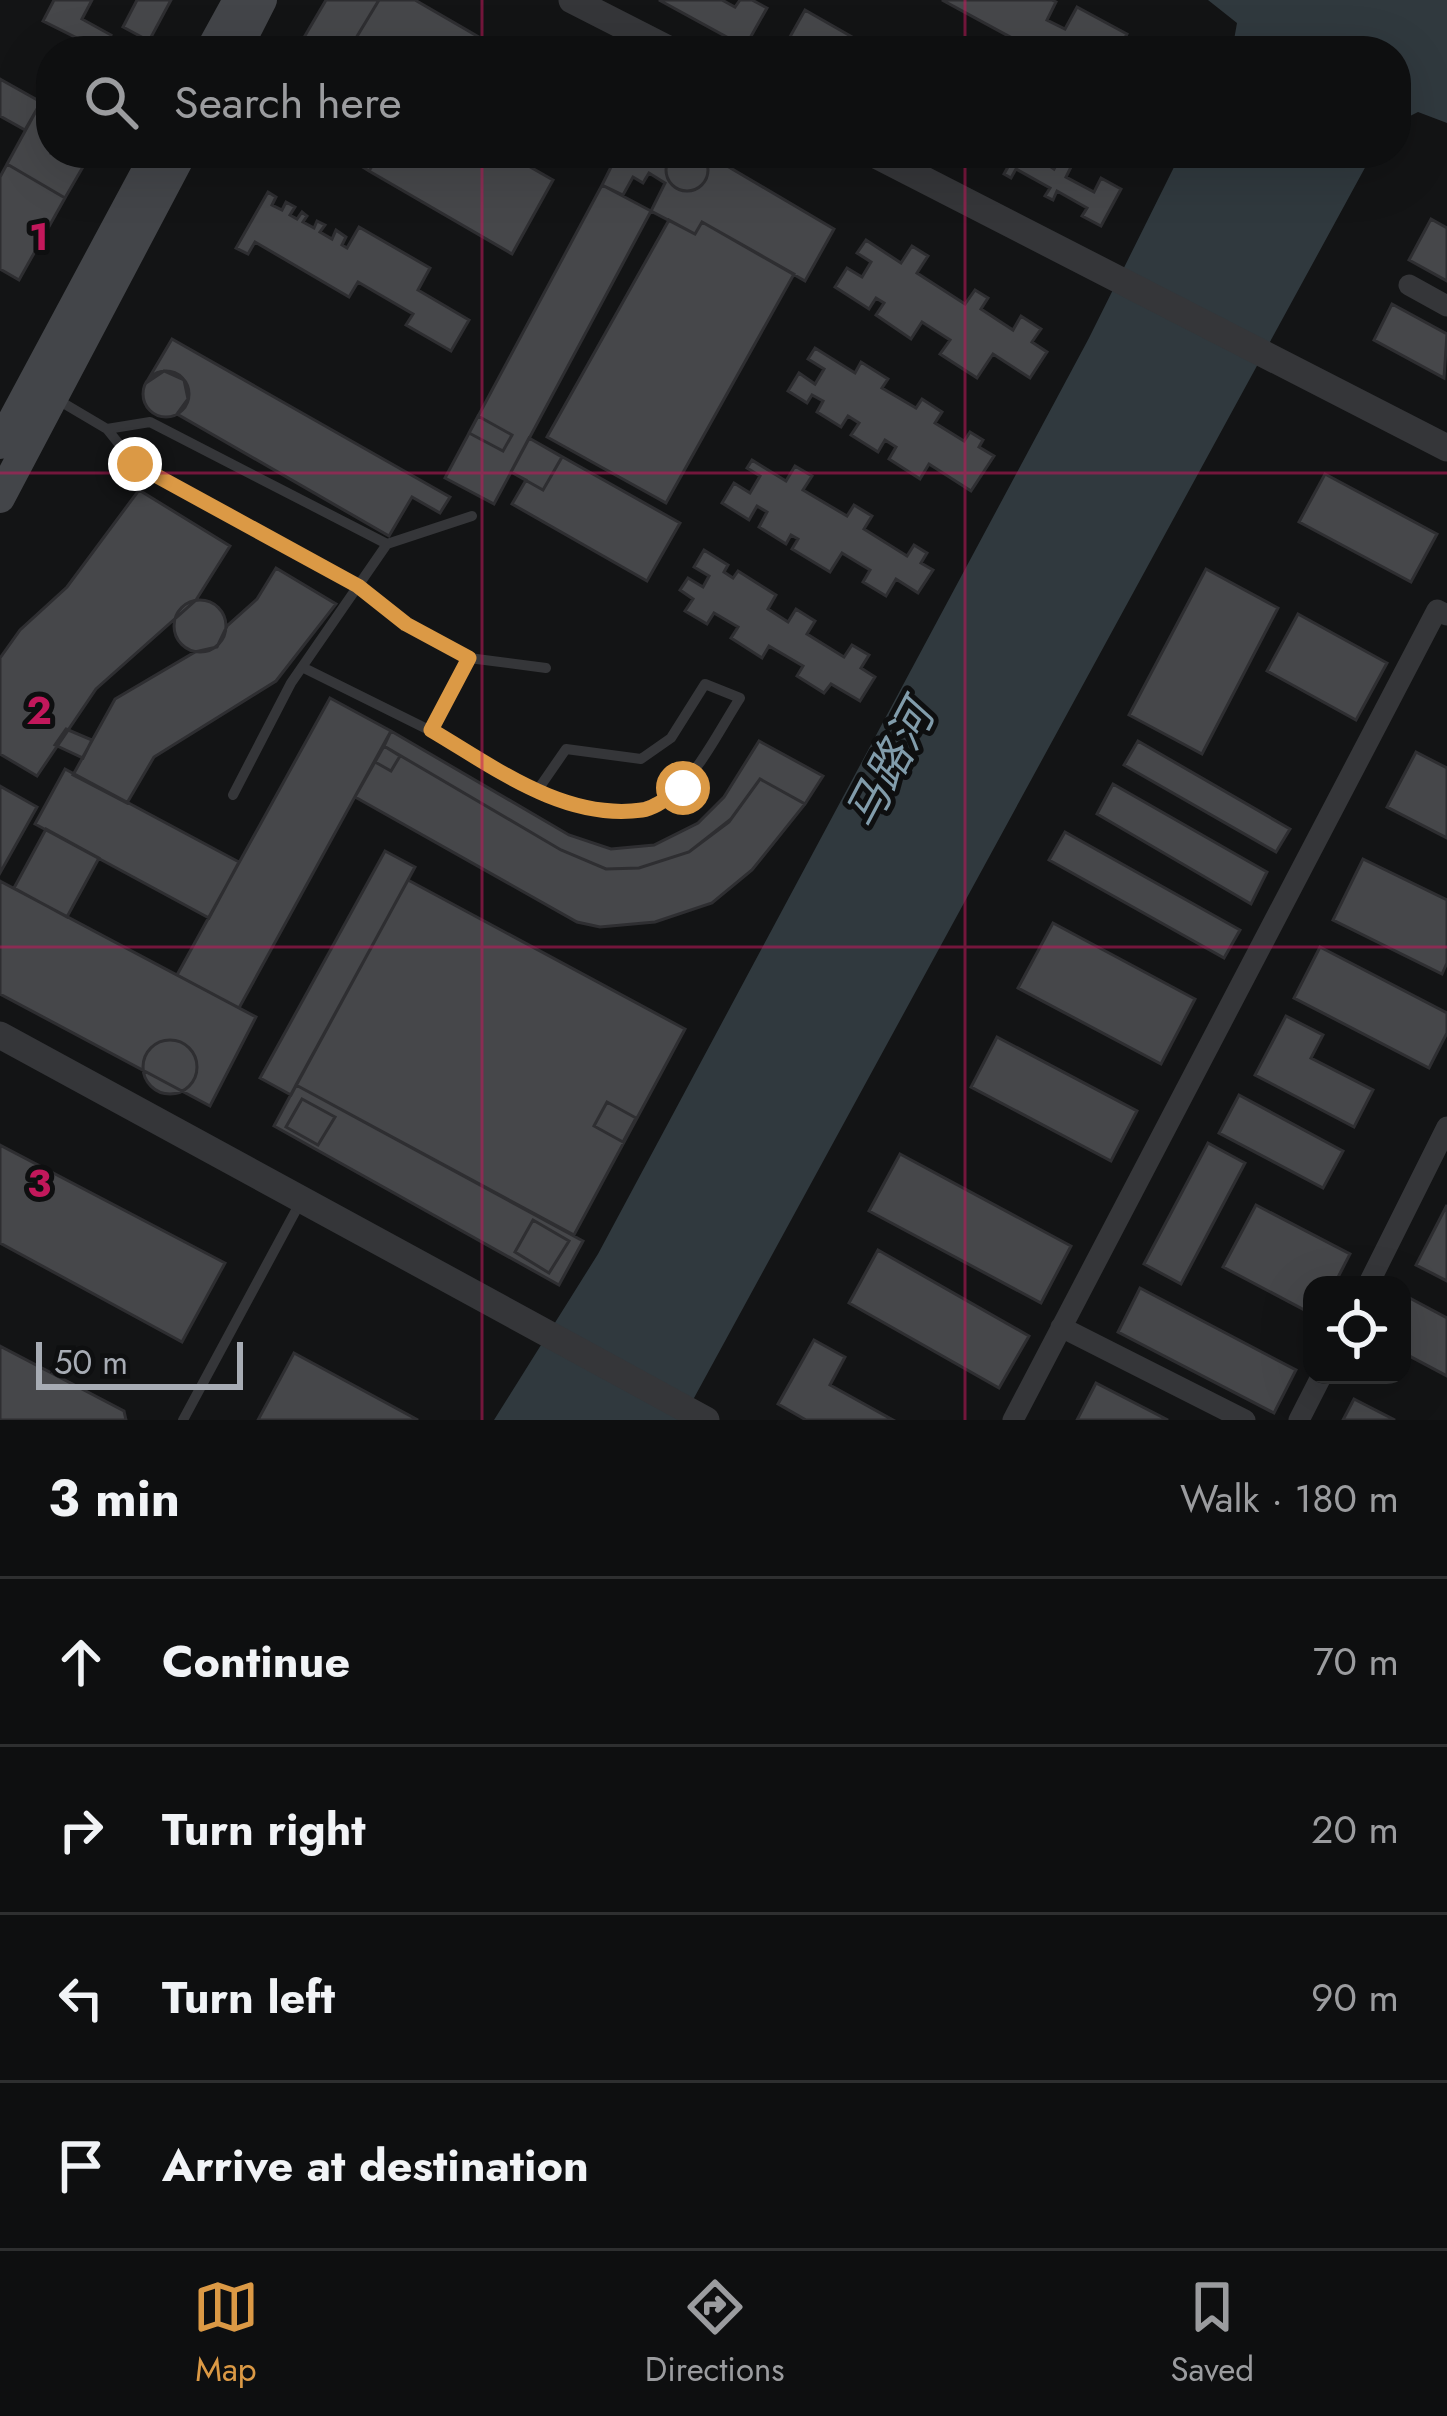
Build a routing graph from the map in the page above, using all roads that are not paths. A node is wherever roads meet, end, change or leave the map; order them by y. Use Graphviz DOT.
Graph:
graph roads {
  1 [pos="238,0"];
  2 [pos="262,0"];
  3 [pos="572,0"];
  4 [pos="218,36"];
  5 [pos="244,36"];
  6 [pos="643,36"];
  7 [pos="148,168"];
  8 [pos="174,168"];
  9 [pos="901,168"];
  10 [pos="1408,285"];
  11 [pos="1447,306"];
  12 [pos="54,398"];
  13 [pos="107,428"];
  14 [pos="0,444"];
  15 [pos="1447,448"];
  16 [pos="0,499"];
  17 [pos="472,516"];
  18 [pos="387,544"];
  19 [pos="358,586"];
  20 [pos="1447,615"];
  21 [pos="469,658"];
  22 [pos="302,668"];
  23 [pos="546,668"];
  24 [pos="431,730"];
  25 [pos="537,791"];
  26 [pos="232,795"];
  27 [pos="0,1035"];
  28 [pos="1447,1127"];
  29 [pos="304,1196"];
  30 [pos="1372,1276"];
  31 [pos="1061,1327"];
  32 [pos="1317,1384"];
  33 [pos="183,1420"];
  34 [pos="706,1420"];
  35 [pos="1013,1420"];
  36 [pos="1245,1420"];
  37 [pos="1299,1420"];
  1 -- 4 [label="main road"];
  2 -- 5 [label="main road"];
  3 -- 6 [label="street"];
  7 -- 14 [label="main road"];
  8 -- 12 [label="main road"];
  9 -- 15 [label="street"];
  10 -- 11 [label="street"];
  12 -- 13 [label="lane"];
  12 -- 16 [label="main road"];
  13 -- 18 [label="lane"];
  13 -- 19 [label="lane"];
  17 -- 18 [label="lane"];
  18 -- 19 [label="lane"];
  19 -- 21 [label="lane"];
  19 -- 22 [label="lane"];
  20 -- 31 [label="street"];
  21 -- 23 [label="lane"];
  21 -- 24 [label="lane"];
  22 -- 24 [label="lane"];
  22 -- 26 [label="lane"];
  24 -- 25 [label="lane"];
  25 -- 25 [label="lane"];
  27 -- 29 [label="street"];
  28 -- 30 [label="street"];
  29 -- 33 [label="lane"];
  29 -- 34 [label="street"];
  31 -- 35 [label="street"];
  31 -- 36 [label="street"];
  32 -- 37 [label="street"];
}
